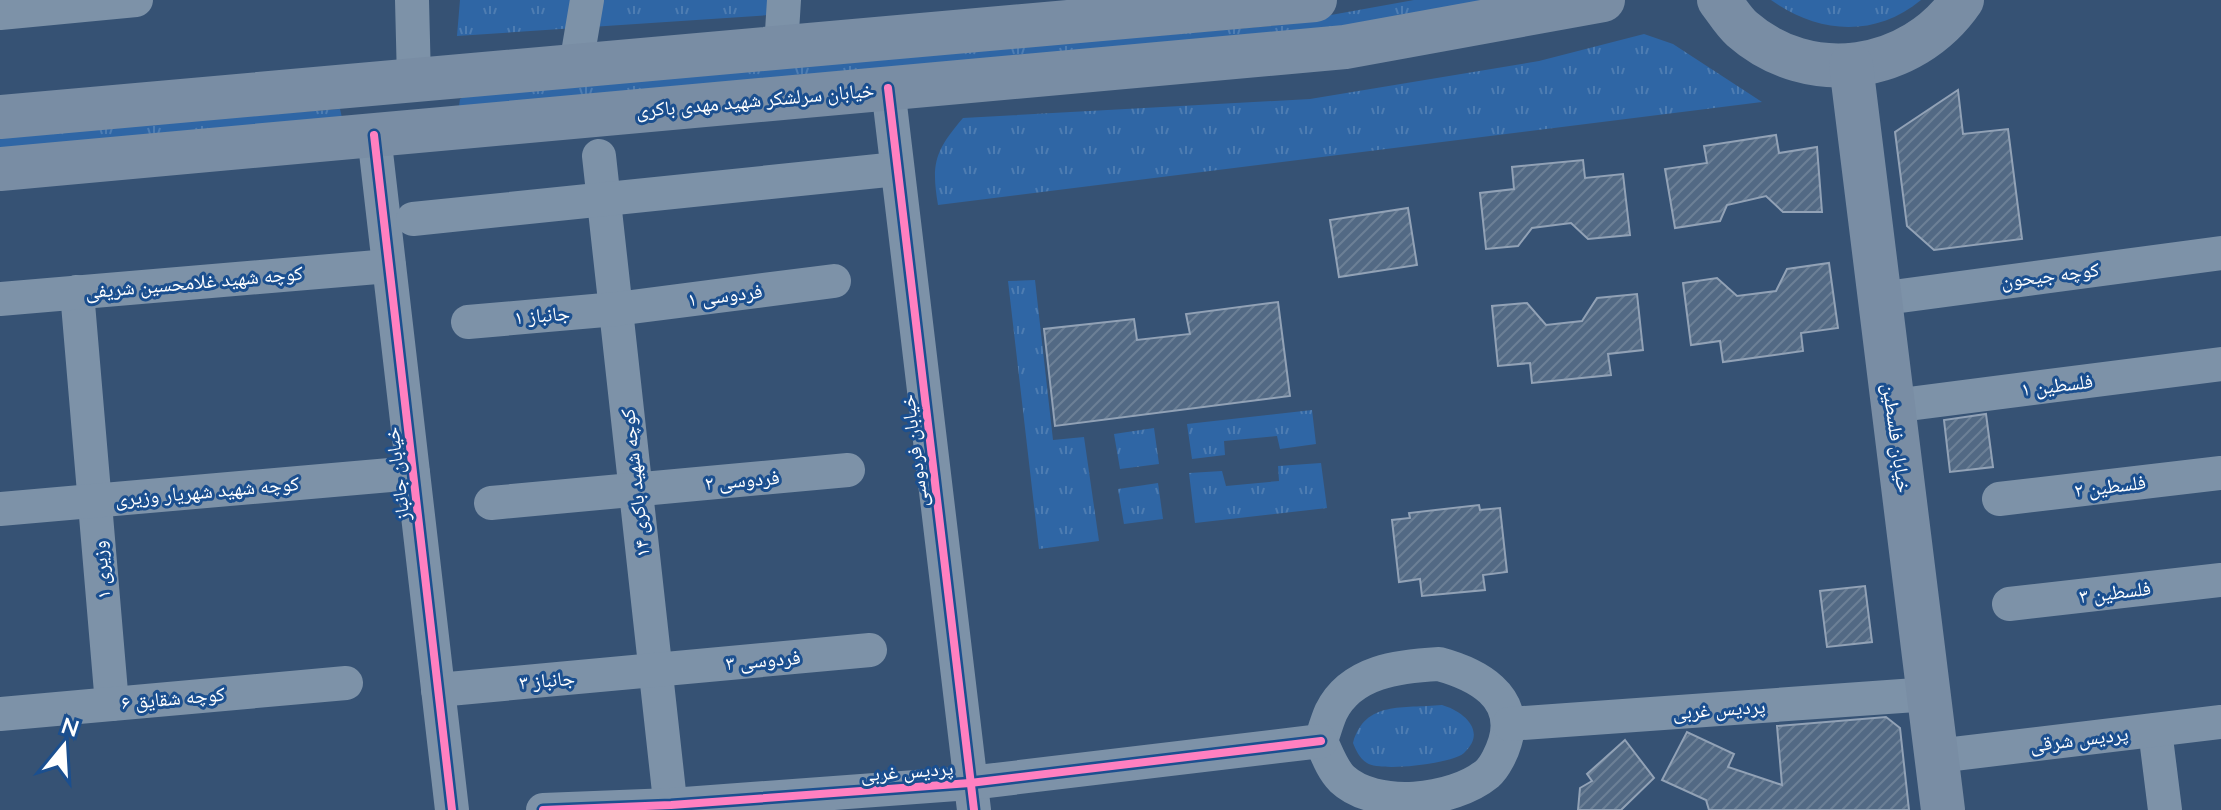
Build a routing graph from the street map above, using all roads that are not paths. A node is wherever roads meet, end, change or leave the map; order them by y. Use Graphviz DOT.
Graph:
graph roads {
  1 [pos="136,0"];
  2 [pos="412,0"];
  3 [pos="587,0"];
  4 [pos="784,0"];
  5 [pos="1315,0"];
  6 [pos="1603,0"];
  7 [pos="1719,0"];
  8 [pos="1962,0"];
  9 [pos="1093,10"];
  10 [pos="0,13"];
  11 [pos="781,47"];
  12 [pos="576,65"];
  13 [pos="1851,65"];
  14 [pos="414,80"];
  15 [pos="888,88"];
  16 [pos="0,117"];
  17 [pos="374,135"];
  18 [pos="599,156"];
  19 [pos="0,169"];
  20 [pos="897,169"];
  21 [pos="603,200"];
  22 [pos="413,219"];
  23 [pos="2221,253"];
  24 [pos="389,266"];
  25 [pos="834,281"];
  26 [pos="77,292"];
  27 [pos="0,299"];
  28 [pos="1878,299"];
  29 [pos="616,309"];
  30 [pos="468,322"];
  31 [pos="2221,364"];
  32 [pos="1893,406"];
  33 [pos="848,470"];
  34 [pos="413,473"];
  35 [pos="2221,473"];
  36 [pos="636,490"];
  37 [pos="1999,499"];
  38 [pos="95,501"];
  39 [pos="491,503"];
  40 [pos="0,509"];
  41 [pos="2221,580"];
  42 [pos="2009,604"];
  43 [pos="870,650"];
  44 [pos="656,670"];
  45 [pos="346,683"];
  46 [pos="438,690"];
  47 [pos="1930,694"];
  48 [pos="112,704"];
  49 [pos="0,714"];
  50 [pos="2221,722"];
  51 [pos="1509,724"];
  52 [pos="2155,730"];
  53 [pos="1321,741"];
  54 [pos="1937,756"];
  55 [pos="972,796"];
  56 [pos="671,807"];
  57 [pos="452,810"];
  58 [pos="543,810"];
  59 [pos="1943,810"];
  60 [pos="2165,810"];
  1 -- 10 [label="street"];
  2 -- 14 [label="street"];
  3 -- 12 [label="street"];
  4 -- 11 [label="street"];
  5 -- 9 [label="main road"];
  6 -- 15 [label="main road, خیابان سرلشکر شهید مهدی باکری"];
  7 -- 13 [label="main road"];
  8 -- 13 [label="main road"];
  9 -- 11 [label="main road"];
  11 -- 12 [label="main road"];
  12 -- 14 [label="main road"];
  13 -- 28 [label="main road, خیابان فلسطین"];
  14 -- 16 [label="main road"];
  14 -- 17 [label="main road"];
  15 -- 17 [label="main road, خیابان سرلشکر شهید مهدی باکری"];
  15 -- 20 [label="street, خیابان فردوسی"];
  17 -- 19 [label="main road, خیابان سرلشکر شهید مهدی باکری"];
  17 -- 24 [label="street, خیابان جانباز"];
  18 -- 21 [label="street, کوچه شهید باکری ۱۴"];
  20 -- 21 [label="street"];
  20 -- 55 [label="street, خیابان فردوسی"];
  21 -- 22 [label="street"];
  21 -- 29 [label="street, کوچه شهید باکری ۱۴"];
  23 -- 28 [label="street, کوچه جیحون"];
  24 -- 26 [label="street, کوچه شهید غلامحسین شریفی"];
  24 -- 34 [label="street, خیابان جانباز"];
  25 -- 29 [label="street, فردوسی ۱"];
  26 -- 27 [label="street, کوچه شهید غلامحسین شریفی"];
  26 -- 38 [label="street, وزیری ۱"];
  28 -- 32 [label="main road, خیابان فلسطین"];
  29 -- 30 [label="street, جانباز ۱"];
  29 -- 36 [label="street, کوچه شهید باکری ۱۴"];
  31 -- 32 [label="street, فلسطین ۱"];
  32 -- 47 [label="main road, خیابان فلسطین"];
  33 -- 36 [label="street, فردوسی ۲"];
  34 -- 38 [label="street, کوچه شهید شهریار وزیری"];
  34 -- 46 [label="street, خیابان جانباز"];
  35 -- 37 [label="street, فلسطین ۲"];
  36 -- 39 [label="street, فردوسی ۲"];
  36 -- 44 [label="street, کوچه شهید باکری ۱۴"];
  38 -- 40 [label="street, کوچه شهید شهریار وزیری"];
  38 -- 48 [label="street, وزیری ۱"];
  41 -- 42 [label="street, فلسطین ۳"];
  43 -- 44 [label="street, فردوسی ۳"];
  44 -- 46 [label="street, جانباز ۳"];
  44 -- 56 [label="street, کوچه شهید باکری ۱۴"];
  45 -- 48 [label="street, کوچه شقایق ۶"];
  46 -- 57 [label="street, خیابان جانباز"];
  47 -- 51 [label="street, پردیس غربی"];
  47 -- 54 [label="main road, خیابان فلسطین"];
  48 -- 49 [label="street, کوچه شقایق ۶"];
  50 -- 52 [label="street, پردیس شرقی"];
  51 -- 53 [label="street"];
  51 -- 53 [label="street"];
  52 -- 54 [label="street, پردیس شرقی"];
  52 -- 60 [label="street"];
  53 -- 55 [label="street, پردیس غربی"];
  54 -- 59 [label="main road, خیابان فلسطین"];
  55 -- 56 [label="street, پردیس غربی"];
  56 -- 58 [label="street, پردیس غربی"];
}
